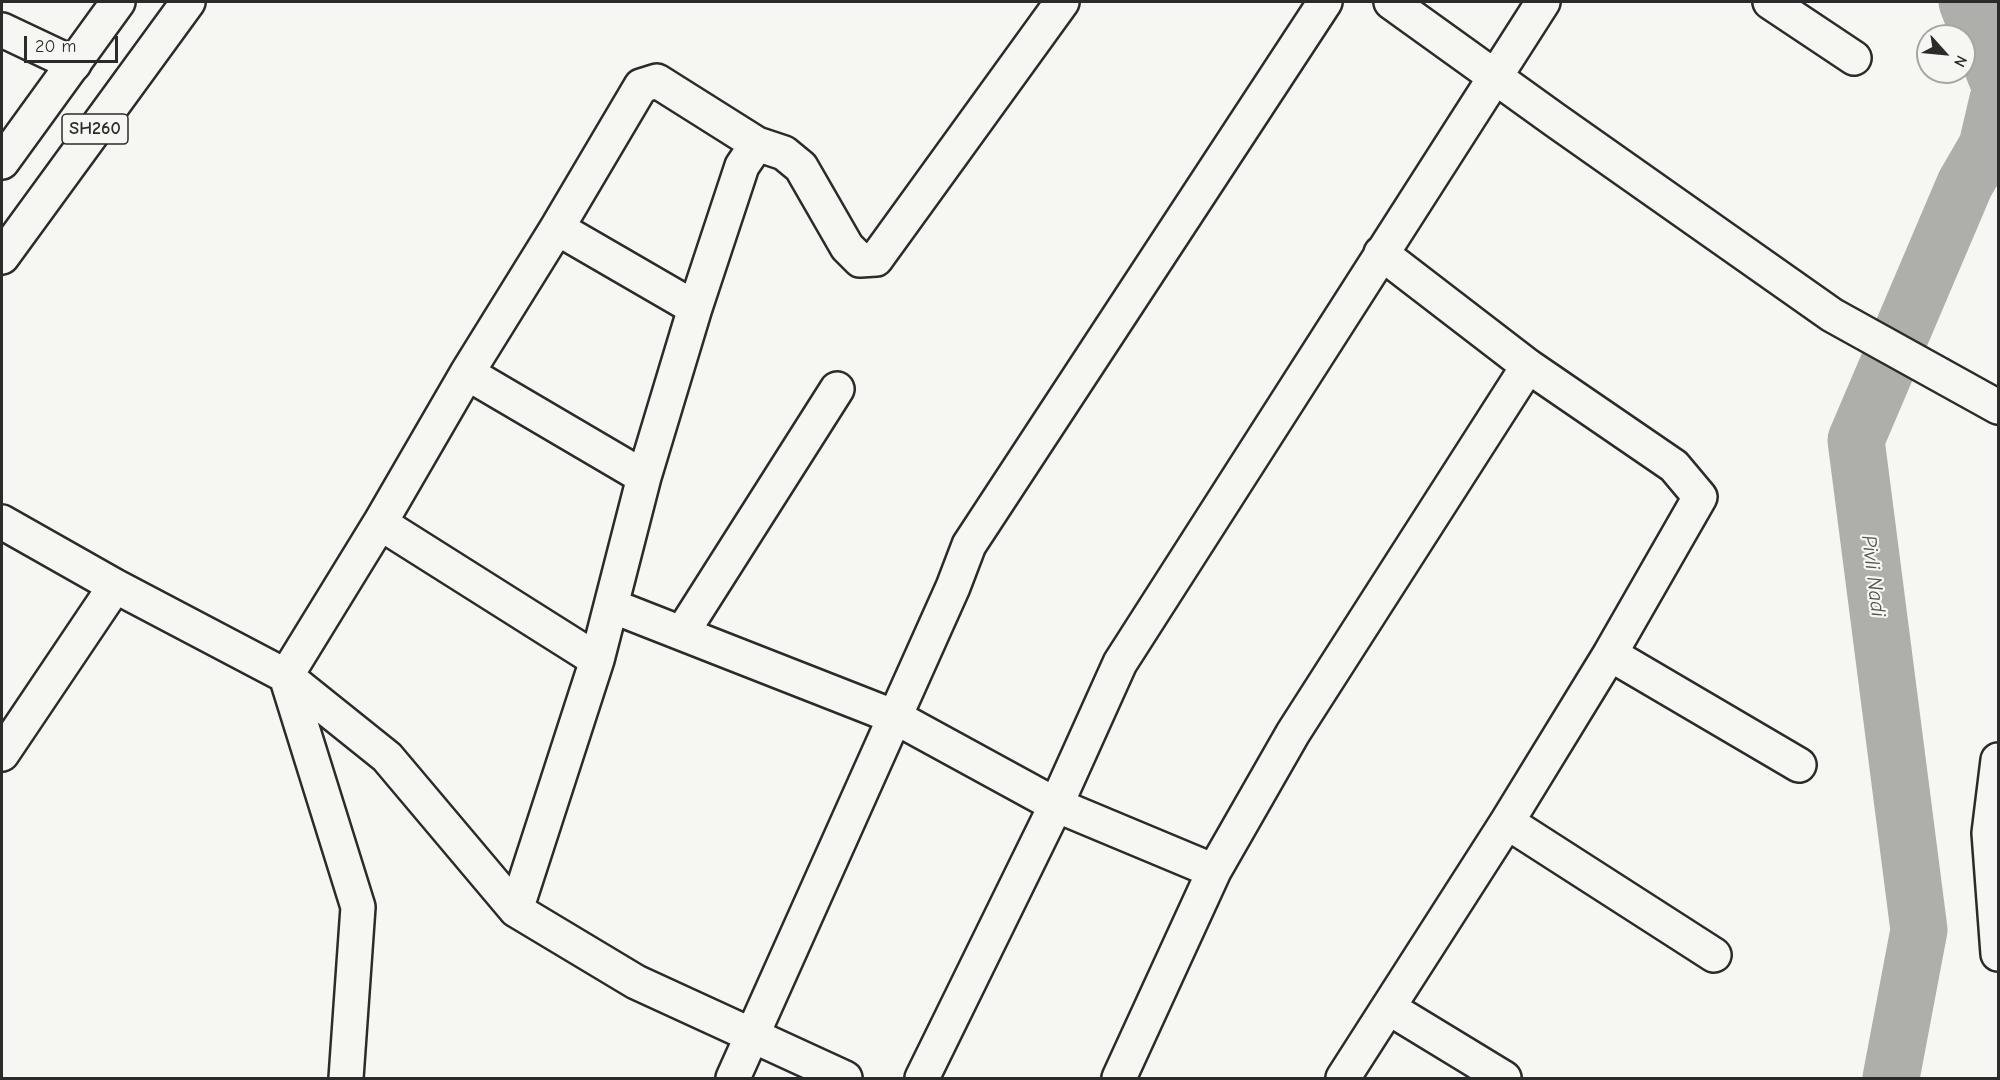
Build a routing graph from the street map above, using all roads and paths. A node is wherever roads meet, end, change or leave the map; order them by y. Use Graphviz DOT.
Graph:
graph roads {
  1 [pos="118,2"];
  2 [pos="188,2"];
  3 [pos="1062,2"];
  4 [pos="1325,2"];
  5 [pos="1391,2"];
  6 [pos="1543,2"];
  7 [pos="1770,2"];
  8 [pos="2,30"];
  9 [pos="1854,58"];
  10 [pos="74,64"];
  11 [pos="1494,76"];
  12 [pos="757,144"];
  13 [pos="2,162"];
  14 [pos="557,228"];
  15 [pos="1381,253"];
  16 [pos="2,257"];
  17 [pos="695,308"];
  18 [pos="1528,366"];
  19 [pos="467,373"];
  20 [pos="837,389"];
  21 [pos="1998,407"];
  22 [pos="644,477"];
  23 [pos="2,522"];
  24 [pos="380,523"];
  25 [pos="115,586"];
  26 [pos="612,606"];
  27 [pos="682,633"];
  28 [pos="1610,654"];
  29 [pos="597,660"];
  30 [pos="286,676"];
  31 [pos="895,717"];
  32 [pos="2,754"];
  33 [pos="1998,760"];
  34 [pos="1799,765"];
  35 [pos="1056,805"];
  36 [pos="1508,822"];
  37 [pos="1214,871"];
  38 [pos="516,910"];
  39 [pos="1998,954"];
  40 [pos="1714,955"];
  41 [pos="1389,1008"];
  42 [pos="753,1036"];
  43 [pos="346,1078"];
  44 [pos="733,1078"];
  45 [pos="845,1078"];
  46 [pos="922,1078"];
  47 [pos="1119,1078"];
  48 [pos="1343,1078"];
  49 [pos="1504,1078"];
  1 -- 10 [label="main road, SH260"];
  2 -- 16 [label="main road, SH260"];
  3 -- 12 [label="main road"];
  4 -- 31 [label="main road"];
  5 -- 11 [label="main road"];
  6 -- 11 [label="main road"];
  7 -- 9 [label="main road"];
  8 -- 10 [label="main road"];
  10 -- 13 [label="main road, SH260"];
  11 -- 15 [label="main road"];
  11 -- 21 [label="main road"];
  12 -- 14 [label="main road"];
  12 -- 17 [label="main road"];
  14 -- 17 [label="main road"];
  14 -- 19 [label="main road"];
  15 -- 18 [label="main road"];
  15 -- 35 [label="main road"];
  17 -- 22 [label="main road"];
  18 -- 28 [label="main road"];
  18 -- 37 [label="main road"];
  19 -- 22 [label="main road"];
  19 -- 24 [label="main road"];
  20 -- 27 [label="main road"];
  22 -- 26 [label="main road"];
  23 -- 25 [label="main road"];
  24 -- 29 [label="main road"];
  24 -- 30 [label="main road"];
  25 -- 30 [label="main road"];
  25 -- 32 [label="main road"];
  26 -- 27 [label="main road"];
  26 -- 29 [label="main road"];
  27 -- 31 [label="main road"];
  28 -- 34 [label="main road"];
  28 -- 36 [label="main road"];
  29 -- 38 [label="main road"];
  30 -- 38 [label="main road"];
  30 -- 43 [label="main road"];
  31 -- 35 [label="main road"];
  31 -- 42 [label="main road"];
  33 -- 39 [label="main road"];
  35 -- 37 [label="main road"];
  35 -- 46 [label="main road"];
  36 -- 40 [label="main road"];
  36 -- 41 [label="main road"];
  37 -- 47 [label="main road"];
  38 -- 42 [label="main road"];
  41 -- 48 [label="main road"];
  41 -- 49 [label="main road"];
  42 -- 44 [label="main road"];
  42 -- 45 [label="main road"];
}
